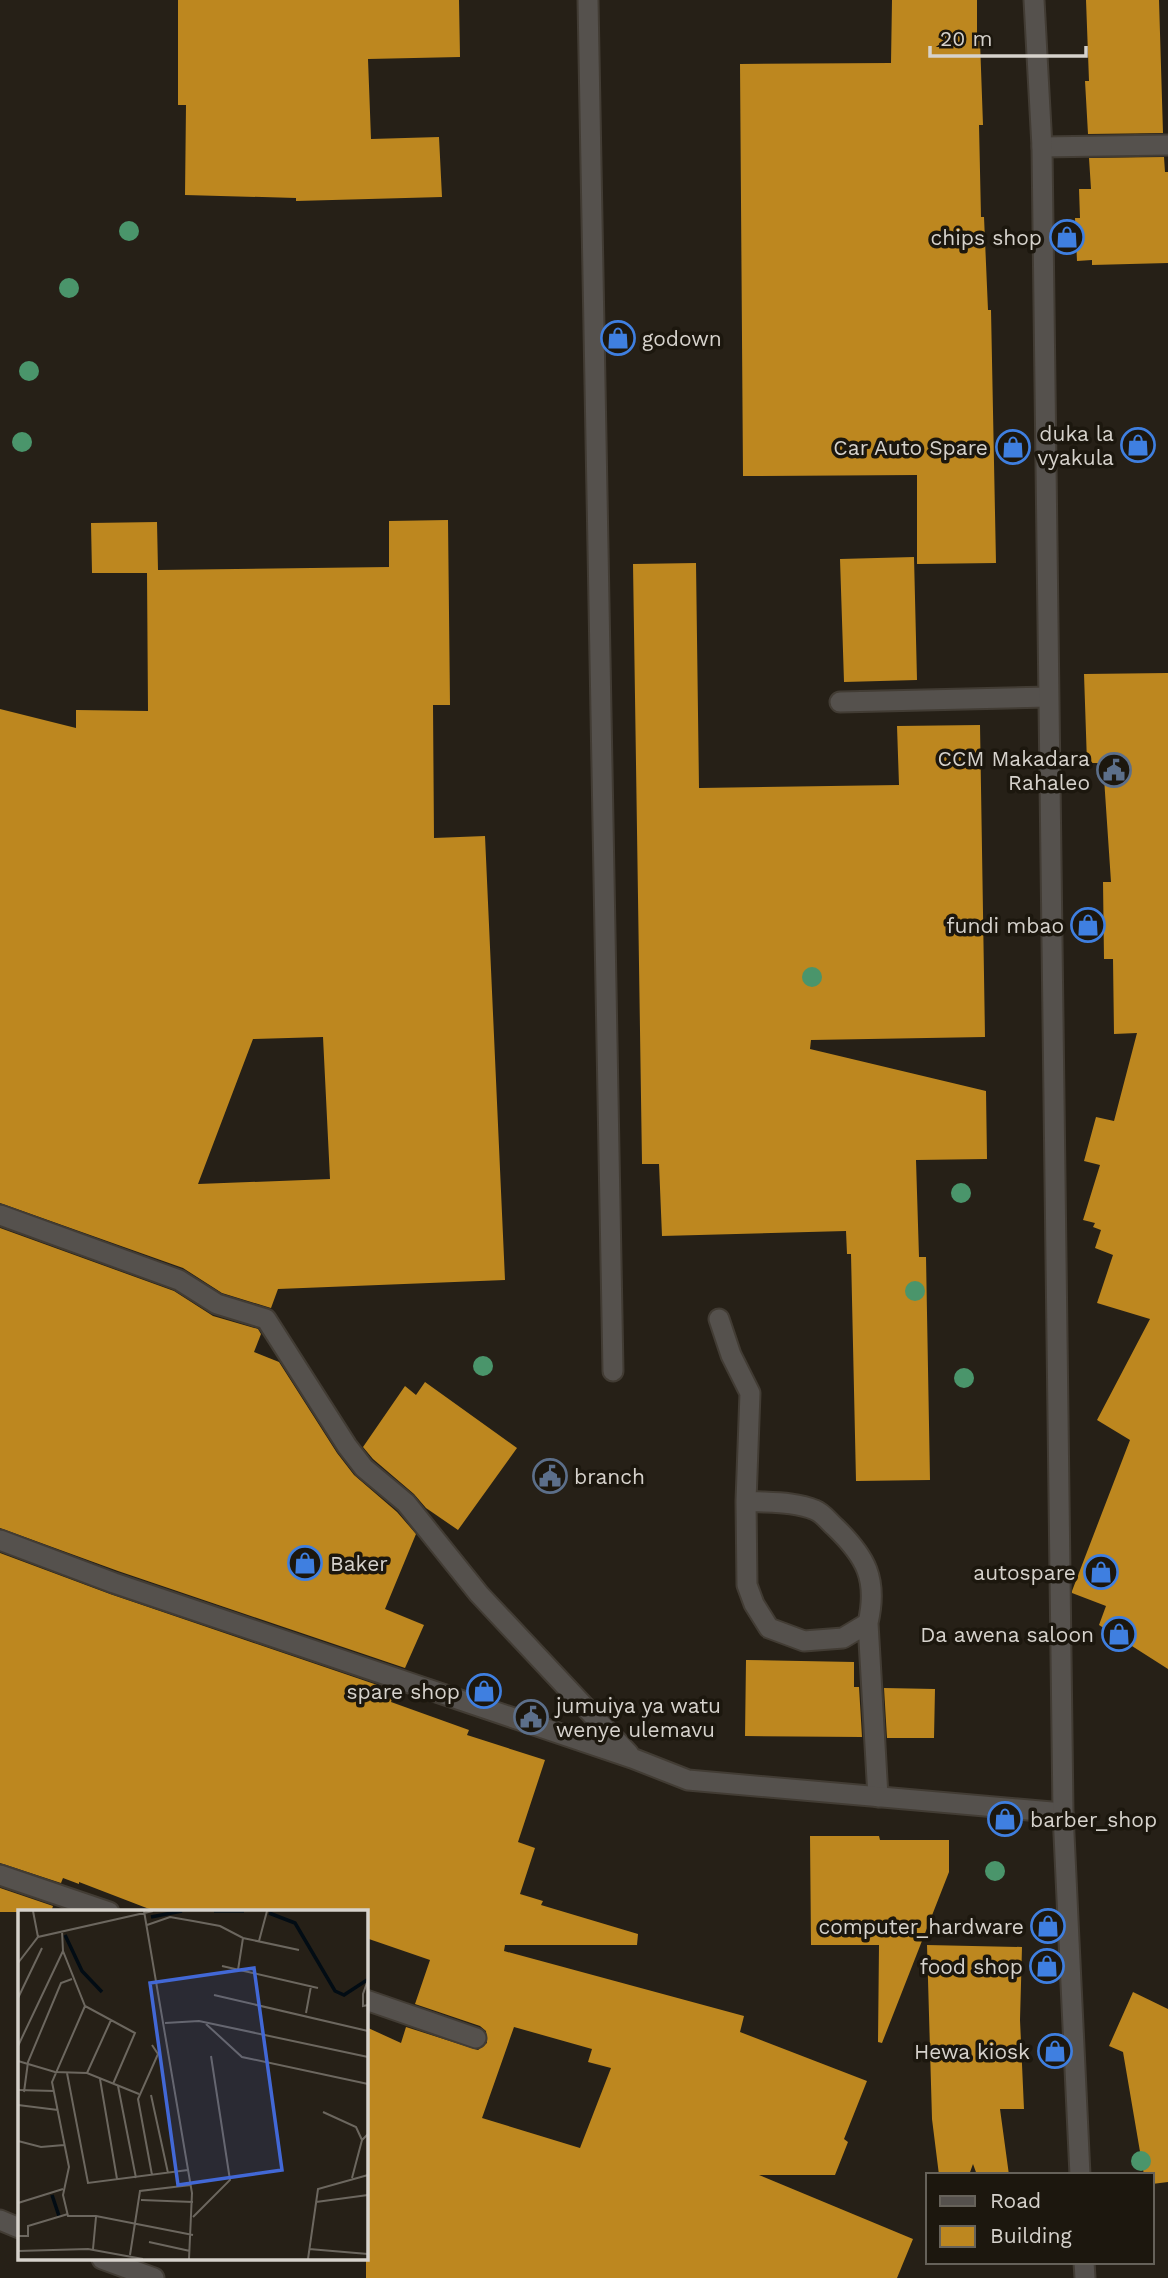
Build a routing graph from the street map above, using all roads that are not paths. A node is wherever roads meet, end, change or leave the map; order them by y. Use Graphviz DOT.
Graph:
graph roads {
  1 [pos="588,0"];
  2 [pos="1034,0"];
  3 [pos="1168,145"];
  4 [pos="1042,147"];
  5 [pos="1048,697"];
  6 [pos="840,702"];
  7 [pos="0,1215"];
  8 [pos="719,1319"];
  9 [pos="613,1371"];
  10 [pos="746,1501"];
  11 [pos="0,1540"];
  12 [pos="868,1622"];
  13 [pos="632,1758"];
  14 [pos="878,1797"];
  15 [pos="1063,1813"];
  16 [pos="0,1875"];
  17 [pos="103,1910"];
  18 [pos="368,2001"];
  19 [pos="476,2038"];
  20 [pos="1080,2173"];
  21 [pos="0,2220"];
  22 [pos="18,2228"];
  23 [pos="105,2260"];
  24 [pos="154,2278"];
  1 -- 9 [label="street"];
  2 -- 4 [label="street"];
  3 -- 4 [label="street"];
  4 -- 5 [label="street"];
  5 -- 6 [label="street"];
  5 -- 15 [label="street"];
  7 -- 13 [label="street"];
  8 -- 10 [label="street"];
  10 -- 12 [label="street"];
  10 -- 12 [label="street"];
  11 -- 13 [label="street"];
  12 -- 14 [label="street"];
  13 -- 14 [label="street"];
  14 -- 15 [label="street"];
  15 -- 20 [label="street"];
  16 -- 17 [label="street"];
  18 -- 19 [label="street"];
  21 -- 22 [label="street"];
  23 -- 24 [label="street"];
}
